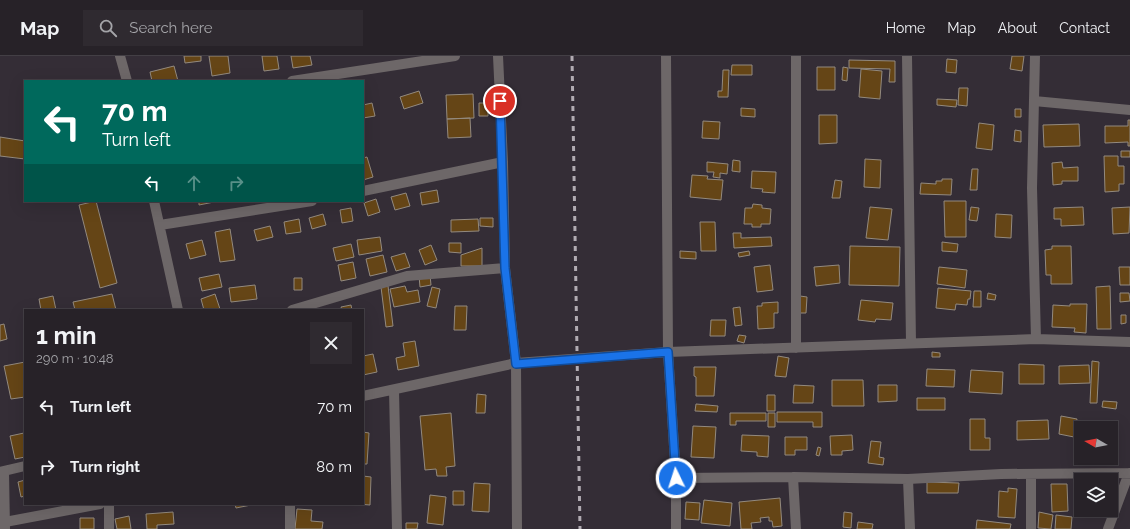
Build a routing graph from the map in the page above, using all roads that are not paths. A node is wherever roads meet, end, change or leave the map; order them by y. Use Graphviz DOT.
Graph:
graph roads {
  1 [pos="120,56"];
  2 [pos="455,56"];
  3 [pos="498,56"];
  4 [pos="666,56"];
  5 [pos="796,56"];
  6 [pos="907,56"];
  7 [pos="1035,56"];
  8 [pos="127,80"];
  9 [pos="299,80"];
  10 [pos="1034,101"];
  11 [pos="1130,110"];
  12 [pos="503,162"];
  13 [pos="364,191"];
  14 [pos="154,202"];
  15 [pos="306,202"];
  16 [pos="160,225"];
  17 [pos="505,268"];
  18 [pos="178,309"];
  19 [pos="295,309"];
  20 [pos="1036,339"];
  21 [pos="1130,342"];
  22 [pos="911,343"];
  23 [pos="796,348"];
  24 [pos="668,352"];
  25 [pos="516,364"];
  26 [pos="394,390"];
  27 [pos="364,396"];
  28 [pos="24,466"];
  29 [pos="2,472"];
  30 [pos="1130,473"];
  31 [pos="1031,474"];
  32 [pos="793,477"];
  33 [pos="676,478"];
  34 [pos="908,479"];
  35 [pos="96,505"];
  36 [pos="109,505"];
  37 [pos="290,505"];
  38 [pos="5,526"];
  39 [pos="109,529"];
  40 [pos="290,529"];
  41 [pos="397,529"];
  42 [pos="517,529"];
  43 [pos="676,529"];
  44 [pos="796,529"];
  45 [pos="910,529"];
  46 [pos="1031,529"];
  47 [pos="1108,529"];
  1 -- 8 [label="street"];
  2 -- 9 [label="street"];
  3 -- 12 [label="street"];
  4 -- 24 [label="street"];
  5 -- 23 [label="street"];
  6 -- 22 [label="street"];
  7 -- 10 [label="street"];
  10 -- 11 [label="street"];
  10 -- 20 [label="street"];
  12 -- 13 [label="street"];
  12 -- 17 [label="street"];
  14 -- 16 [label="street"];
  15 -- 16 [label="street"];
  16 -- 18 [label="street"];
  17 -- 19 [label="street"];
  17 -- 25 [label="street"];
  20 -- 21 [label="street"];
  20 -- 22 [label="street"];
  22 -- 23 [label="street"];
  23 -- 24 [label="street"];
  24 -- 25 [label="street"];
  24 -- 33 [label="street"];
  25 -- 26 [label="street"];
  25 -- 42 [label="street"];
  26 -- 27 [label="street"];
  26 -- 41 [label="street"];
  28 -- 29 [label="street"];
  29 -- 38 [label="street"];
  30 -- 31 [label="street"];
  30 -- 47 [label="street"];
  31 -- 34 [label="street"];
  31 -- 46 [label="street"];
  32 -- 33 [label="street"];
  32 -- 34 [label="street"];
  32 -- 44 [label="street"];
  33 -- 43 [label="street"];
  34 -- 45 [label="street"];
  35 -- 38 [label="street"];
  36 -- 39 [label="street"];
  37 -- 40 [label="street"];
}
